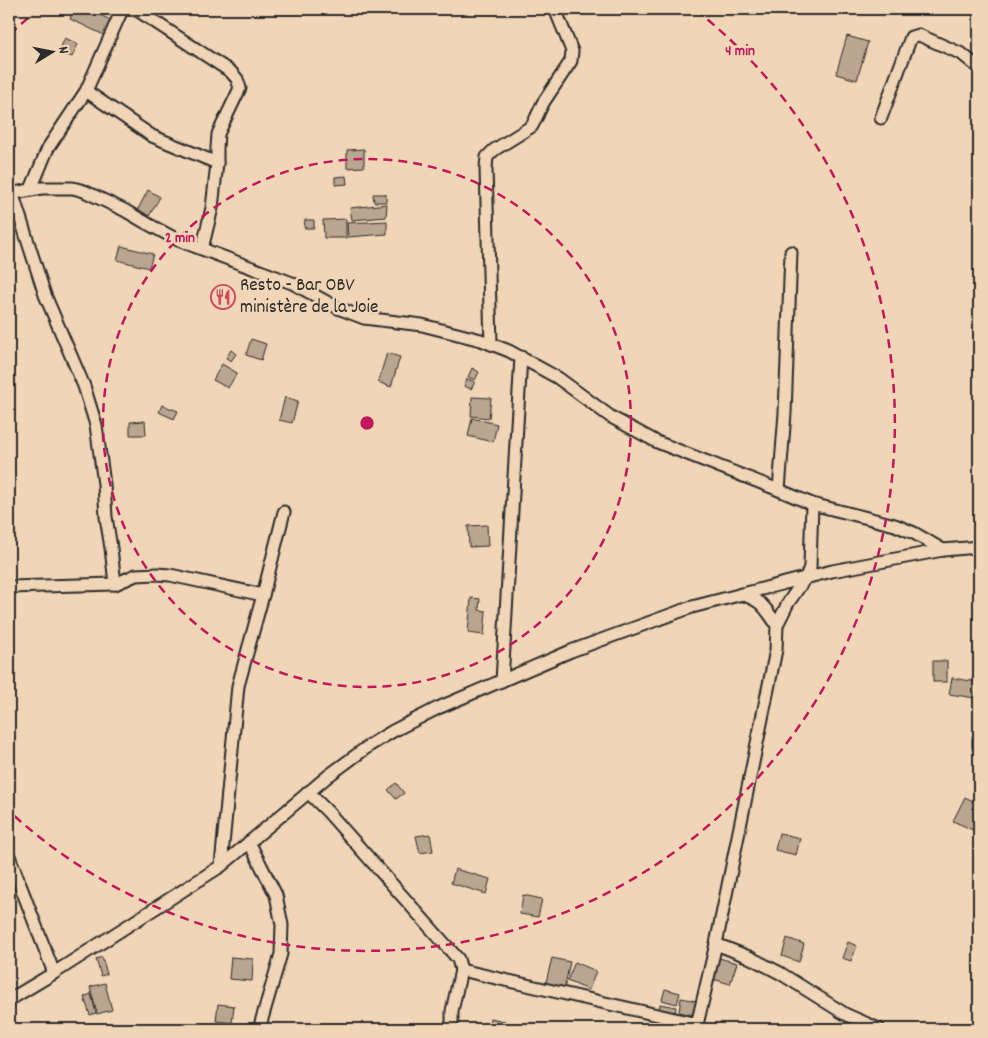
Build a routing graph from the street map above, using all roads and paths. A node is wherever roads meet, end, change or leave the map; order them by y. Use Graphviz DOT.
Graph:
graph roads {
  1 [pos="555,9"];
  2 [pos="979,68"];
  3 [pos="86,91"];
  4 [pos="881,118"];
  5 [pos="217,163"];
  6 [pos="31,189"];
  7 [pos="10,193"];
  8 [pos="202,249"];
  9 [pos="791,252"];
  10 [pos="491,344"];
  11 [pos="521,357"];
  12 [pos="779,490"];
  13 [pos="812,504"];
  14 [pos="284,512"];
  15 [pos="979,547"];
  16 [pos="943,550"];
  17 [pos="806,577"];
  18 [pos="115,584"];
  19 [pos="9,587"];
  20 [pos="741,594"];
  21 [pos="263,595"];
  22 [pos="777,626"];
  23 [pos="502,681"];
  24 [pos="979,739"];
  25 [pos="979,747"];
  26 [pos="308,792"];
  27 [pos="249,842"];
  28 [pos="9,856"];
  29 [pos="221,866"];
  30 [pos="716,944"];
  31 [pos="461,970"];
  32 [pos="54,973"];
  33 [pos="9,1000"];
  34 [pos="697,1026"];
  35 [pos="259,1029"];
  36 [pos="452,1029"];
  37 [pos="879,1029"];
  1 -- 10 [label="street"];
  2 -- 4 [label="street"];
  3 -- 5 [label="street"];
  3 -- 5 [label="street"];
  3 -- 6 [label="street"];
  5 -- 8 [label="street"];
  6 -- 7 [label="street"];
  6 -- 8 [label="street"];
  7 -- 18 [label="street"];
  8 -- 10 [label="street"];
  9 -- 12 [label="street"];
  10 -- 11 [label="street"];
  11 -- 12 [label="street"];
  11 -- 23 [label="street"];
  12 -- 13 [label="street"];
  13 -- 16 [label="street"];
  13 -- 17 [label="street"];
  14 -- 21 [label="street"];
  15 -- 16 [label="street"];
  16 -- 17 [label="street"];
  17 -- 20 [label="street"];
  17 -- 22 [label="street"];
  18 -- 19 [label="street"];
  18 -- 21 [label="street"];
  20 -- 22 [label="street"];
  20 -- 23 [label="street"];
  21 -- 29 [label="street"];
  22 -- 30 [label="street"];
  23 -- 26 [label="street"];
  24 -- 25 [label="street"];
  26 -- 27 [label="street"];
  26 -- 31 [label="street"];
  27 -- 29 [label="street"];
  27 -- 35 [label="street"];
  28 -- 32 [label="street"];
  29 -- 32 [label="street"];
  30 -- 34 [label="street"];
  30 -- 37 [label="street"];
  31 -- 34 [label="street"];
  31 -- 36 [label="street"];
  32 -- 33 [label="street"];
}
